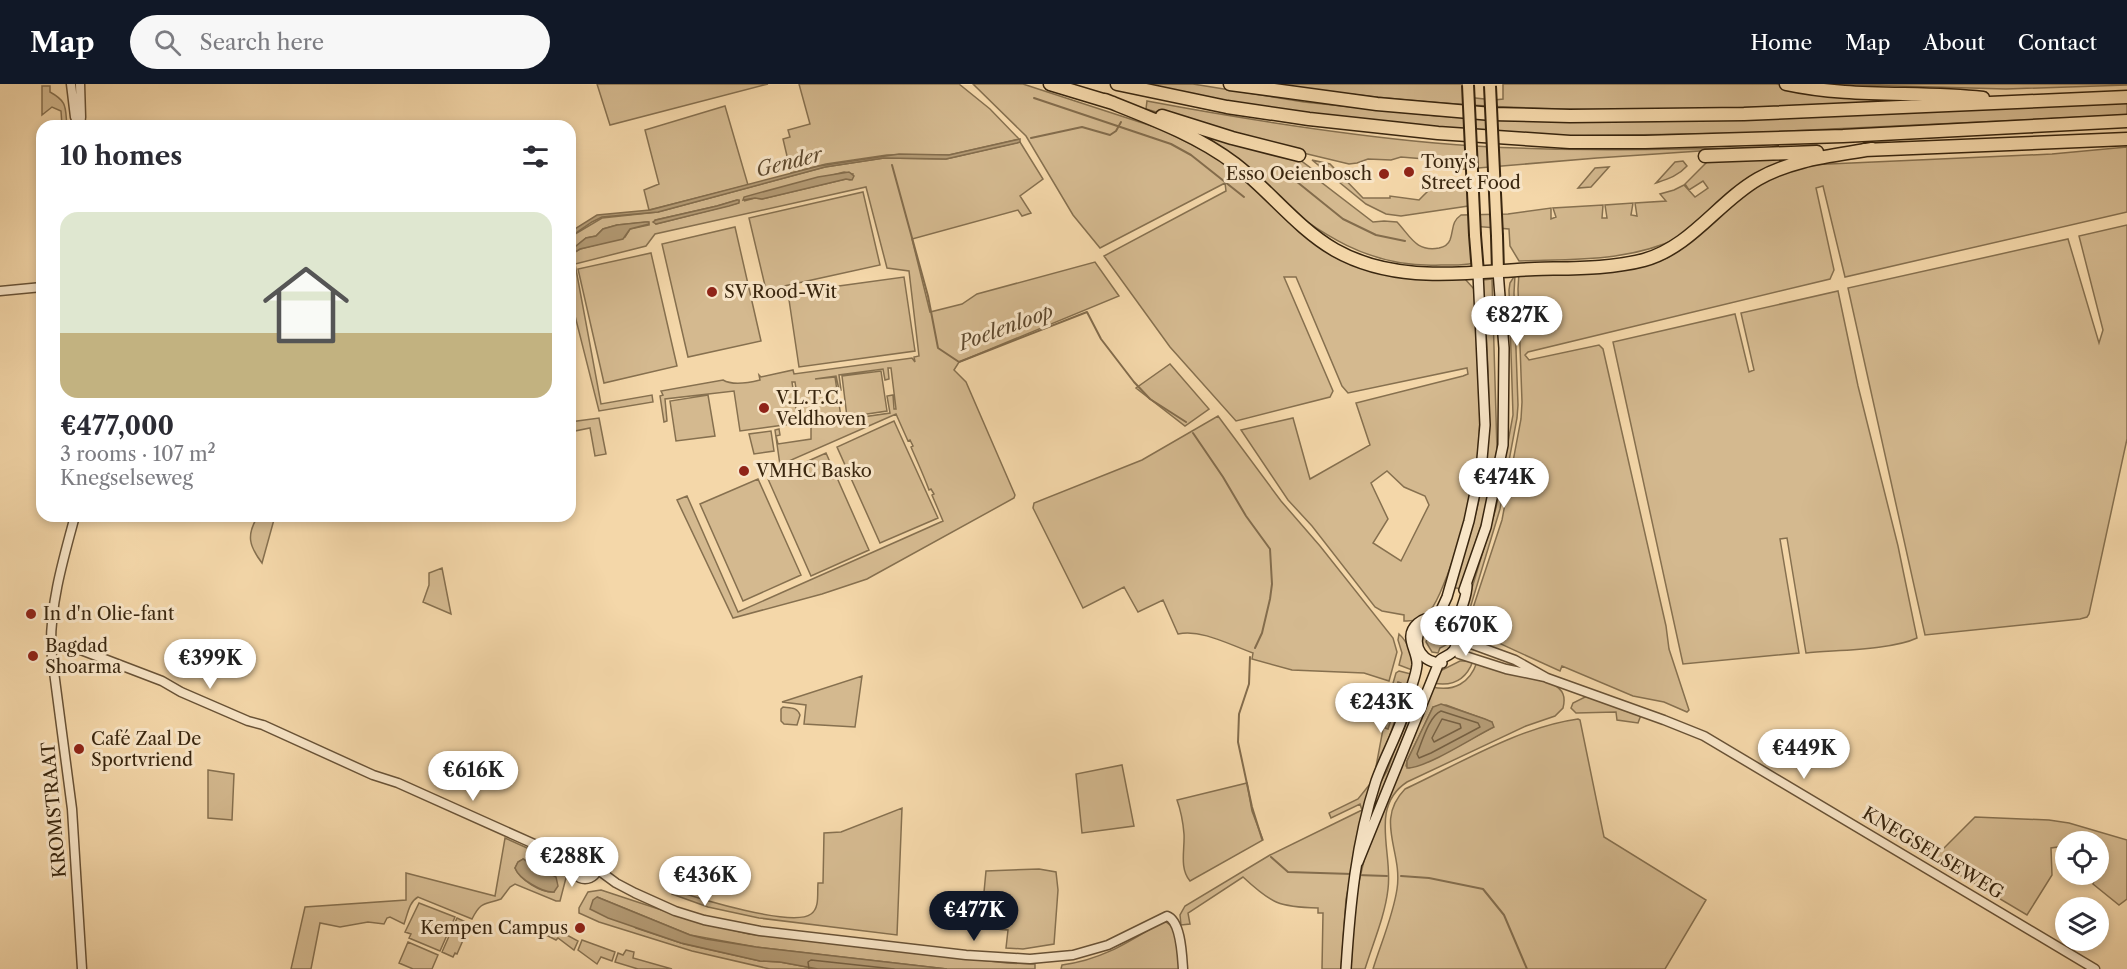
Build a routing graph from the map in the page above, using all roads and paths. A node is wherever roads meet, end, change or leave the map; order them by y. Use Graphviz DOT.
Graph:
graph roads {
  1 [pos="71,84"];
  2 [pos="80,84"];
  3 [pos="1050,84"];
  4 [pos="1117,84"];
  5 [pos="1230,84"];
  6 [pos="1468,84"];
  7 [pos="1786,84"];
  8 [pos="1490,85"];
  9 [pos="2127,97"];
  10 [pos="1105,100"];
  11 [pos="2026,102"];
  12 [pos="76,120"];
  13 [pos="80,120"];
  14 [pos="2127,121"];
  15 [pos="2127,139"];
  16 [pos="1872,149"];
  17 [pos="1299,155"];
  18 [pos="1705,156"];
  19 [pos="1498,271"];
  20 [pos="1478,273"];
  21 [pos="36,288"];
  22 [pos="0,291"];
  23 [pos="73,522"];
  24 [pos="1436,617"];
  25 [pos="1456,626"];
  26 [pos="1460,640"];
  27 [pos="51,649"];
  28 [pos="1459,654"];
  29 [pos="1420,658"];
  30 [pos="1438,663"];
  31 [pos="1547,678"];
  32 [pos="574,861"];
  33 [pos="1357,865"];
  34 [pos="595,872"];
  35 [pos="82,969"];
  36 [pos="1184,969"];
  37 [pos="1346,969"];
  38 [pos="2095,969"];
  1 -- 12 [label="street"];
  2 -- 13 [label="street"];
  3 -- 10 [label="highway"];
  4 -- 14 [label="highway"];
  5 -- 11 [label="highway"];
  6 -- 20 [label="main road, bridge"];
  7 -- 11 [label="highway"];
  8 -- 19 [label="main road, bridge"];
  9 -- 11 [label="highway"];
  10 -- 17 [label="highway"];
  10 -- 20 [label="highway"];
  15 -- 16 [label="highway"];
  16 -- 18 [label="highway"];
  16 -- 19 [label="highway"];
  19 -- 20 [label="highway"];
  19 -- 25 [label="main road"];
  20 -- 24 [label="main road"];
  21 -- 22 [label="street"];
  23 -- 27 [label="street, KROMSTRAAT"];
  24 -- 25 [label="main road"];
  24 -- 29 [label="main road"];
  25 -- 26 [label="main road"];
  26 -- 28 [label="main road"];
  26 -- 30 [label="main road"];
  26 -- 31 [label="street, KNEGSELSEWEG"];
  27 -- 32 [label="street"];
  27 -- 35 [label="street, KROMSTRAAT"];
  28 -- 30 [label="main road"];
  28 -- 31 [label="street, KNEGSELSEWEG"];
  29 -- 30 [label="main road"];
  29 -- 33 [label="main road"];
  30 -- 33 [label="main road"];
  31 -- 38 [label="street, KNEGSELSEWEG"];
  32 -- 34 [label="street"];
  32 -- 34 [label="street"];
  33 -- 37 [label="main road"];
  34 -- 36 [label="street"];
}
